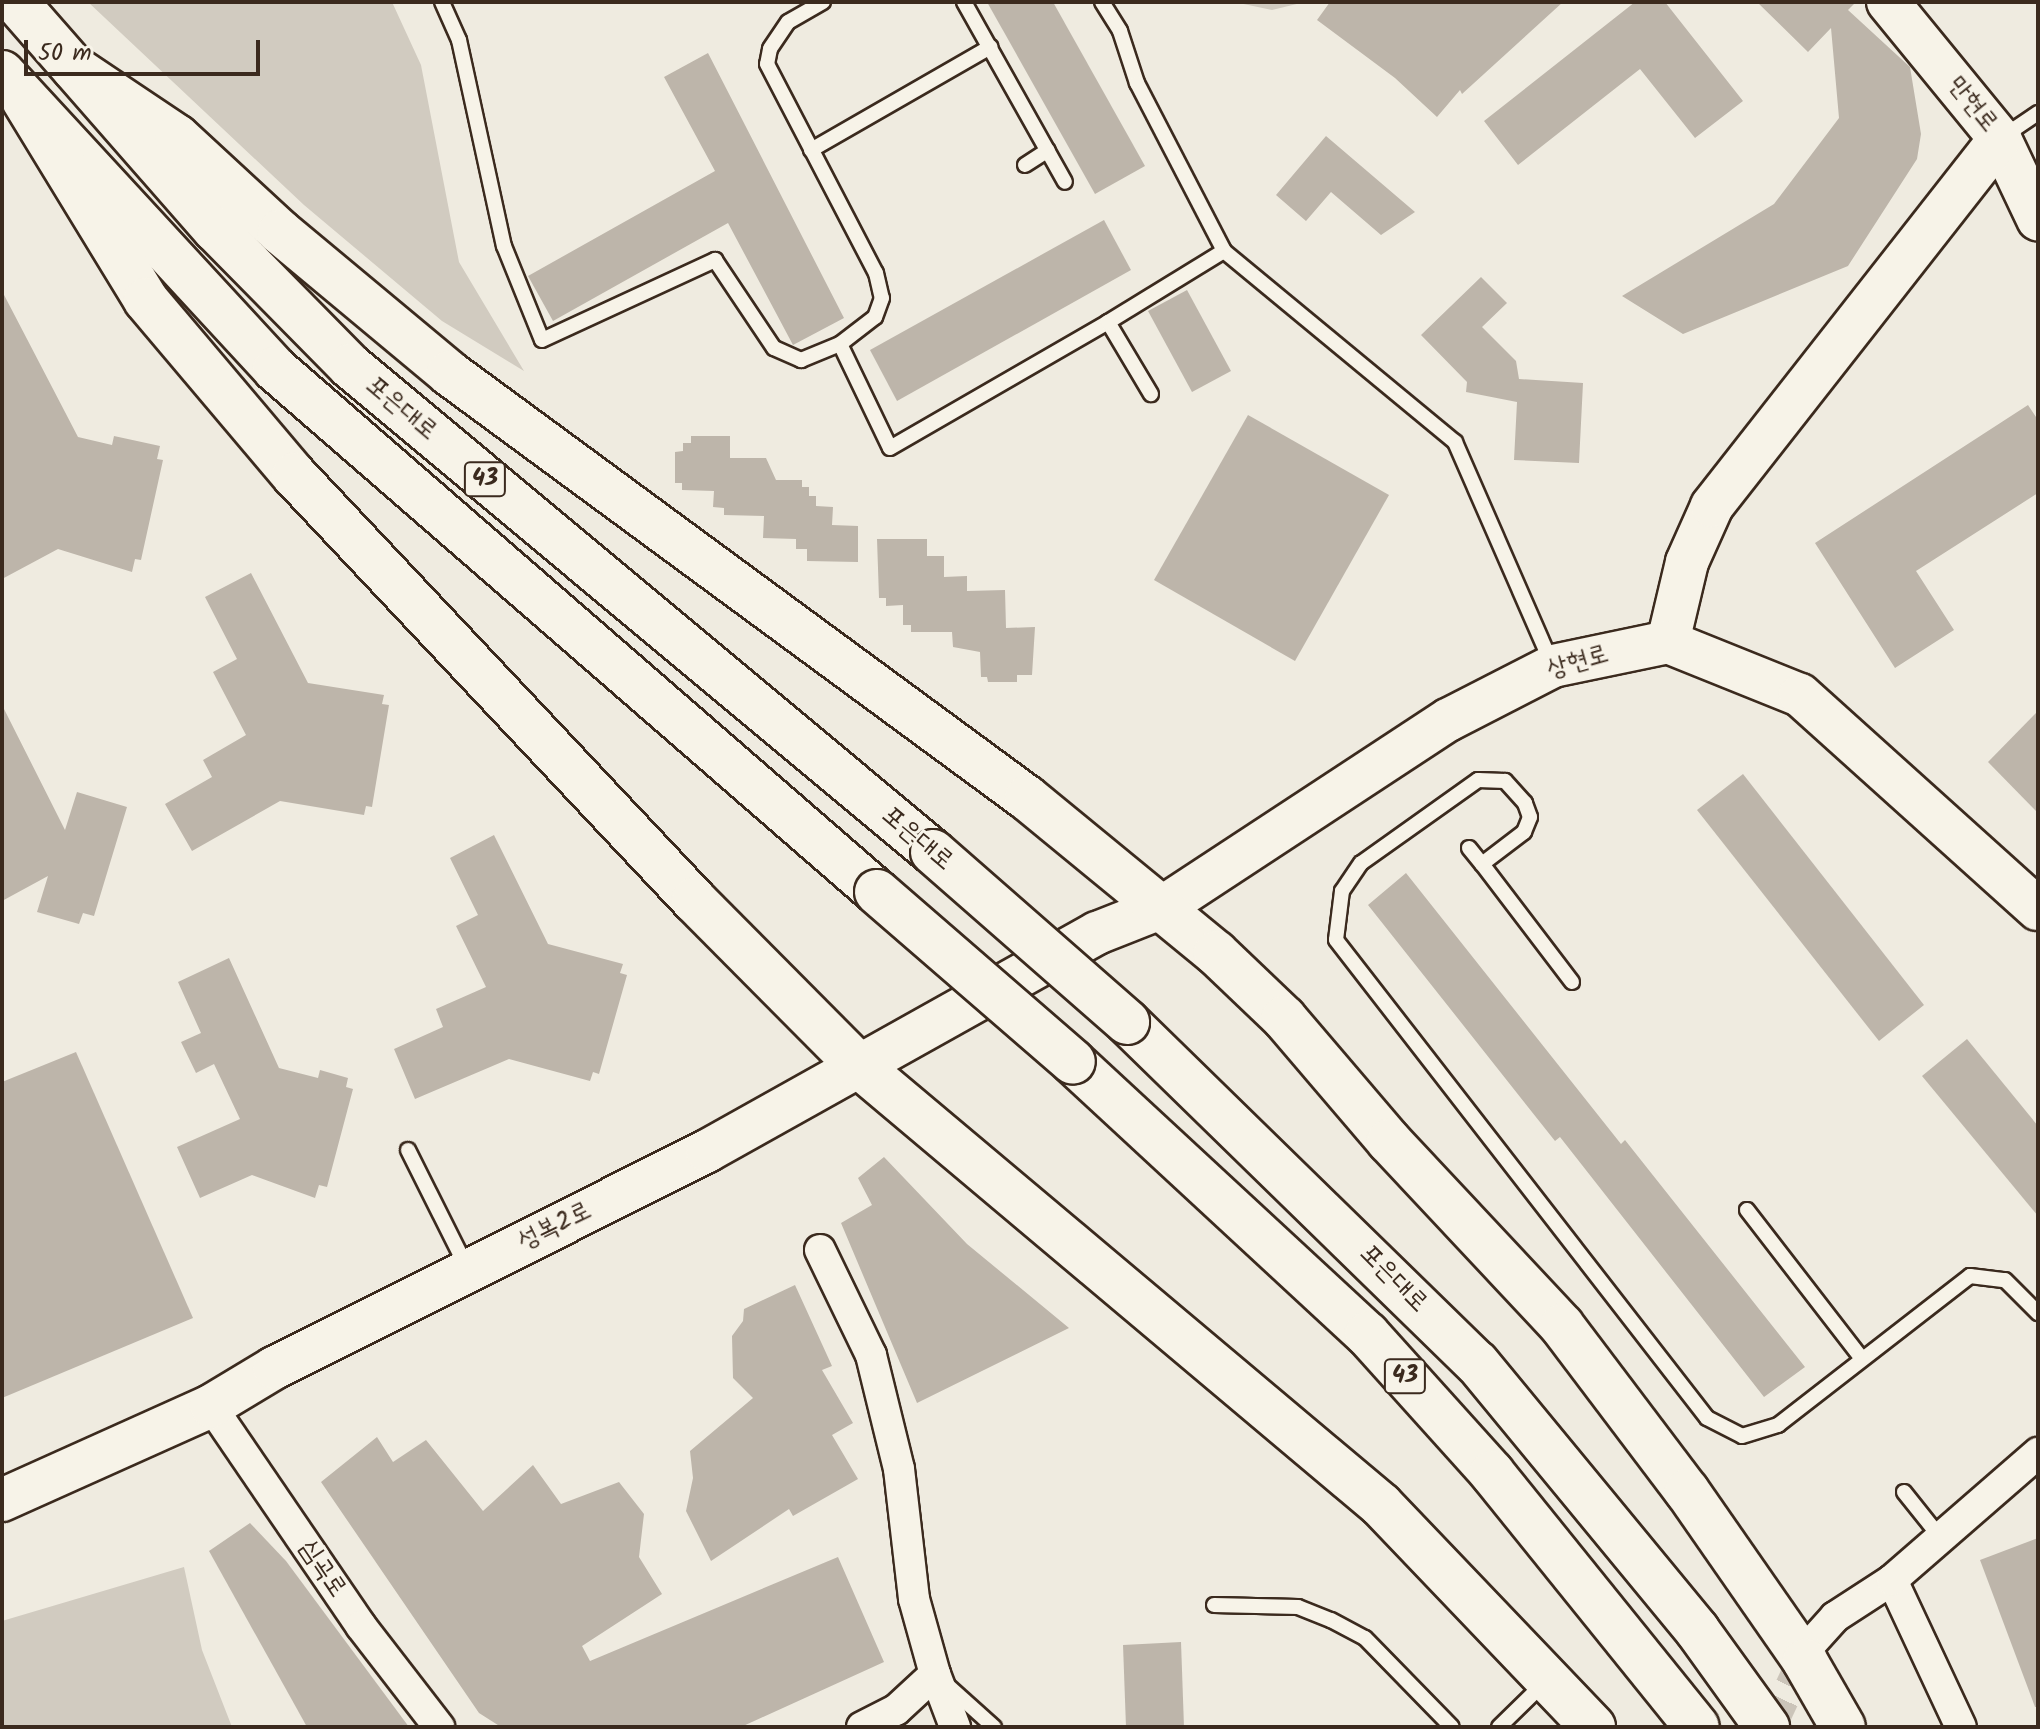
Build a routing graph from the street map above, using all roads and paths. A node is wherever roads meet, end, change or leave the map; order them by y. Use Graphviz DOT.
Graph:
graph roads {
  1 [pos="16,2"];
  2 [pos="442,2"];
  3 [pos="823,2"];
  4 [pos="964,2"];
  5 [pos="1102,2"];
  6 [pos="1888,2"];
  7 [pos="990,47"];
  8 [pos="74,68"];
  9 [pos="13,87"];
  10 [pos="2038,113"];
  11 [pos="2000,139"];
  12 [pos="811,150"];
  13 [pos="1048,150"];
  14 [pos="1025,165"];
  15 [pos="1065,182"];
  16 [pos="2038,219"];
  17 [pos="1224,251"];
  18 [pos="1108,322"];
  19 [pos="840,344"];
  20 [pos="1151,394"];
  21 [pos="1668,642"];
  22 [pos="1553,666"];
  23 [pos="1469,848"];
  24 [pos="1482,864"];
  25 [pos="1163,907"];
  26 [pos="2038,909"];
  27 [pos="1097,933"];
  28 [pos="1572,982"];
  29 [pos="858,1065"];
  30 [pos="408,1150"];
  31 [pos="1747,1210"];
  32 [pos="820,1250"];
  33 [pos="468,1270"];
  34 [pos="2038,1313"];
  35 [pos="1862,1359"];
  36 [pos="211,1406"];
  37 [pos="2038,1453"];
  38 [pos="1904,1492"];
  39 [pos="2,1500"];
  40 [pos="1940,1537"];
  41 [pos="1892,1580"];
  42 [pos="1214,1605"];
  43 [pos="1809,1646"];
  44 [pos="935,1674"];
  45 [pos="1548,1680"];
  46 [pos="1835,1714"];
  47 [pos="439,1727"];
  48 [pos="862,1727"];
  49 [pos="955,1727"];
  50 [pos="994,1727"];
  51 [pos="1452,1727"];
  52 [pos="1499,1727"];
  53 [pos="1593,1727"];
  54 [pos="1697,1727"];
  55 [pos="1767,1727"];
  56 [pos="1961,1727"];
  1 -- 8 [label="main road, 포은대로 / 43"];
  2 -- 19 [label="lane"];
  3 -- 12 [label="lane"];
  4 -- 7 [label="lane"];
  5 -- 17 [label="lane"];
  6 -- 11 [label="street, 만현로"];
  7 -- 12 [label="lane"];
  7 -- 13 [label="lane"];
  8 -- 25 [label="main road"];
  8 -- 55 [label="main road, 포은대로 / 43, bridge"];
  9 -- 29 [label="main road"];
  9 -- 54 [label="main road, 포은대로 / 43, bridge"];
  10 -- 11 [label="lane"];
  11 -- 16 [label="street, 만현로"];
  11 -- 21 [label="street"];
  12 -- 19 [label="lane"];
  13 -- 14 [label="lane"];
  13 -- 15 [label="lane"];
  17 -- 18 [label="lane"];
  17 -- 22 [label="lane"];
  18 -- 19 [label="lane"];
  18 -- 20 [label="lane"];
  21 -- 22 [label="street, 상현로"];
  21 -- 26 [label="street"];
  22 -- 25 [label="street, 상현로"];
  23 -- 24 [label="lane"];
  24 -- 28 [label="lane"];
  24 -- 35 [label="lane"];
  25 -- 27 [label="street, 상현로"];
  25 -- 46 [label="main road"];
  27 -- 29 [label="street, 성복2로"];
  29 -- 33 [label="street, 성복2로"];
  29 -- 45 [label="main road"];
  30 -- 33 [label="lane"];
  31 -- 35 [label="lane"];
  32 -- 44 [label="street"];
  33 -- 36 [label="street, 성복2로"];
  34 -- 35 [label="lane"];
  36 -- 39 [label="street, 성복2로"];
  36 -- 47 [label="street, 심곡로"];
  37 -- 40 [label="street"];
  38 -- 40 [label="lane"];
  40 -- 41 [label="street"];
  41 -- 43 [label="street"];
  41 -- 56 [label="street"];
  42 -- 51 [label="lane"];
  44 -- 48 [label="street"];
  44 -- 49 [label="street"];
  44 -- 50 [label="lane"];
  45 -- 52 [label="lane"];
  45 -- 53 [label="main road"];
}
